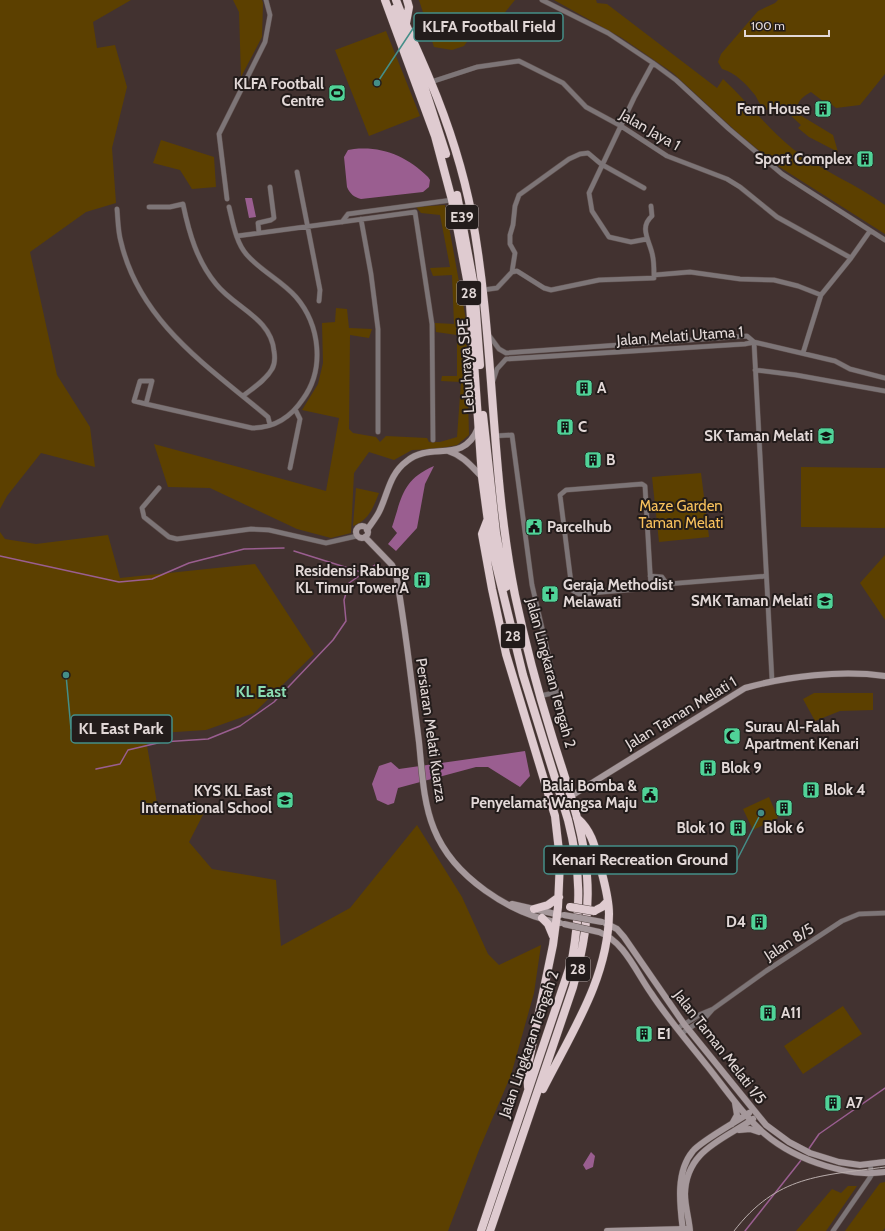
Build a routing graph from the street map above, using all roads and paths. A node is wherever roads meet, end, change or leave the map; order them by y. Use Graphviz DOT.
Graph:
graph roads {
  1 [pos="266,0"];
  2 [pos="385,0"];
  3 [pos="391,0"];
  4 [pos="396,0"];
  5 [pos="407,0"];
  6 [pos="542,0"];
  7 [pos="406,23"];
  8 [pos="653,63"];
  9 [pos="431,82"];
  10 [pos="621,126"];
  11 [pos="601,164"];
  12 [pos="297,172"];
  13 [pos="270,187"];
  14 [pos="644,188"];
  15 [pos="228,199"];
  16 [pos="452,200"];
  17 [pos="651,206"];
  18 [pos="149,207"];
  19 [pos="229,207"];
  20 [pos="117,209"];
  21 [pos="361,220"];
  22 [pos="342,222"];
  23 [pos="306,227"];
  24 [pos="870,231"];
  25 [pos="259,233"];
  26 [pos="237,236"];
  27 [pos="647,239"];
  28 [pos="885,240"];
  29 [pos="851,258"];
  30 [pos="512,272"];
  31 [pos="654,275"];
  32 [pos="483,290"];
  33 [pos="820,295"];
  34 [pos="319,301"];
  35 [pos="487,332"];
  36 [pos="754,342"];
  37 [pos="803,353"];
  38 [pos="755,370"];
  39 [pos="885,378"];
  40 [pos="491,388"];
  41 [pos="885,391"];
  42 [pos="243,396"];
  43 [pos="146,404"];
  44 [pos="296,411"];
  45 [pos="270,425"];
  46 [pos="479,426"];
  47 [pos="378,432"];
  48 [pos="494,436"];
  49 [pos="433,440"];
  50 [pos="447,451"];
  51 [pos="290,468"];
  52 [pos="482,477"];
  53 [pos="159,488"];
  54 [pos="487,520"];
  55 [pos="367,530"];
  56 [pos="357,536"];
  57 [pos="365,538"];
  58 [pos="650,576"];
  59 [pos="766,576"];
  60 [pos="666,584"];
  61 [pos="651,588"];
  62 [pos="503,596"];
  63 [pos="885,676"];
  64 [pos="772,680"];
  65 [pos="540,696"];
  66 [pos="571,796"];
  67 [pos="577,818"];
  68 [pos="559,894"];
  69 [pos="607,902"];
  70 [pos="508,904"];
  71 [pos="534,909"];
  72 [pos="609,913"];
  73 [pos="885,913"];
  74 [pos="542,918"];
  75 [pos="560,919"];
  76 [pos="605,923"];
  77 [pos="617,929"];
  78 [pos="603,933"];
  79 [pos="553,945"];
  80 [pos="686,1026"];
  81 [pos="680,1031"];
  82 [pos="528,1090"];
  83 [pos="734,1099"];
  84 [pos="756,1113"];
  85 [pos="529,1115"];
  86 [pos="746,1115"];
  87 [pos="751,1120"];
  88 [pos="733,1128"];
  89 [pos="764,1135"];
  90 [pos="885,1162"];
  91 [pos="870,1164"];
  92 [pos="882,1173"];
  93 [pos="868,1177"];
  94 [pos="623,1230"];
  95 [pos="683,1230"];
  96 [pos="690,1230"];
  97 [pos="481,1231"];
  98 [pos="490,1231"];
  99 [pos="607,1231"];
  100 [pos="632,1231"];
  101 [pos="833,1231"];
  1 -- 15 [label="street"];
  2 -- 16 [label="highway, Jalan Lingkaran Tengah 2 / 28"];
  3 -- 62 [label="highway, Lebuhraya SPE / E39"];
  4 -- 7 [label="highway, Jalan Lingkaran Tengah 2 / 28"];
  5 -- 7 [label="highway"];
  6 -- 8 [label="street"];
  7 -- 9 [label="highway, Jalan Lingkaran Tengah 2 / 28"];
  8 -- 10 [label="street"];
  8 -- 24 [label="street"];
  9 -- 10 [label="street, Jalan Jaya 1"];
  9 -- 32 [label="highway, Jalan Lingkaran Tengah 2 / 28"];
  10 -- 11 [label="street"];
  10 -- 29 [label="street, Jalan Jaya 1"];
  11 -- 14 [label="street"];
  11 -- 27 [label="street"];
  11 -- 30 [label="street"];
  12 -- 23 [label="street"];
  13 -- 25 [label="street"];
  16 -- 22 [label="street"];
  16 -- 46 [label="highway, Jalan Lingkaran Tengah 2 / 28"];
  17 -- 27 [label="street"];
  18 -- 42 [label="street"];
  19 -- 26 [label="street"];
  20 -- 42 [label="street"];
  21 -- 22 [label="street"];
  21 -- 47 [label="street"];
  21 -- 49 [label="street"];
  22 -- 23 [label="street"];
  23 -- 25 [label="street"];
  23 -- 34 [label="street"];
  24 -- 28 [label="street"];
  24 -- 29 [label="street"];
  25 -- 26 [label="street"];
  26 -- 44 [label="street"];
  27 -- 31 [label="street"];
  29 -- 33 [label="street"];
  30 -- 31 [label="street"];
  30 -- 32 [label="street"];
  31 -- 33 [label="street"];
  32 -- 35 [label="highway, Jalan Lingkaran Tengah 2 / 28"];
  33 -- 37 [label="street"];
  35 -- 36 [label="street, Jalan Melati Utama 1"];
  35 -- 40 [label="highway, Jalan Lingkaran Tengah 2 / 28"];
  36 -- 37 [label="street"];
  36 -- 38 [label="street"];
  36 -- 40 [label="street, Jalan Melati Utama 1"];
  37 -- 39 [label="street"];
  38 -- 41 [label="street"];
  38 -- 59 [label="street"];
  40 -- 48 [label="highway, Jalan Lingkaran Tengah 2 / 28"];
  42 -- 45 [label="street"];
  43 -- 43 [label="street"];
  43 -- 45 [label="street"];
  44 -- 45 [label="street"];
  44 -- 51 [label="street"];
  46 -- 50 [label="street"];
  46 -- 52 [label="highway, Jalan Lingkaran Tengah 2 / 28"];
  48 -- 65 [label="highway, Jalan Lingkaran Tengah 2 / 28"];
  48 -- 65 [label="street"];
  50 -- 52 [label="street"];
  50 -- 55 [label="street"];
  52 -- 54 [label="highway, Jalan Lingkaran Tengah 2 / 28"];
  53 -- 56 [label="street"];
  54 -- 62 [label="highway, Jalan Lingkaran Tengah 2 / 28"];
  54 -- 68 [label="highway"];
  55 -- 56 [label="street"];
  55 -- 57 [label="street"];
  56 -- 57 [label="street"];
  57 -- 70 [label="street, Persiaran Melati Kuarza"];
  58 -- 60 [label="street"];
  58 -- 61 [label="street"];
  58 -- 61 [label="street"];
  59 -- 60 [label="street"];
  59 -- 64 [label="street"];
  60 -- 61 [label="street"];
  62 -- 82 [label="highway, Jalan Lingkaran Tengah 2 / 28"];
  63 -- 64 [label="street, Jalan Taman Melati 1"];
  64 -- 66 [label="street, Jalan Taman Melati 1"];
  65 -- 66 [label="highway, Jalan Lingkaran Tengah 2 / 28"];
  66 -- 67 [label="highway, Jalan Lingkaran Tengah 2 / 28"];
  67 -- 69 [label="highway"];
  67 -- 85 [label="highway, Jalan Lingkaran Tengah 2 / 28"];
  68 -- 69 [label="highway, bridge"];
  68 -- 71 [label="highway"];
  68 -- 75 [label="highway"];
  69 -- 72 [label="highway"];
  70 -- 71 [label="street, Persiaran Melati Kuarza"];
  70 -- 74 [label="street, Persiaran Melati Kuarza"];
  71 -- 75 [label="street, Persiaran Melati Kuarza"];
  72 -- 76 [label="highway"];
  72 -- 77 [label="street"];
  73 -- 80 [label="street, Jalan 8/5"];
  74 -- 75 [label="street, Persiaran Melati Kuarza"];
  74 -- 79 [label="highway"];
  75 -- 76 [label="street, Jalan Taman Melati 1/5, bridge"];
  75 -- 78 [label="street, bridge"];
  75 -- 79 [label="highway"];
  76 -- 77 [label="street, Jalan Taman Melati 1/5"];
  76 -- 78 [label="highway"];
  77 -- 80 [label="street, Jalan Taman Melati 1/5"];
  78 -- 81 [label="street, Jalan Taman Melati 1/5"];
  78 -- 85 [label="highway"];
  79 -- 82 [label="highway"];
  80 -- 81 [label="street, Jalan 8/5"];
  80 -- 84 [label="street, Jalan Taman Melati 1/5"];
  81 -- 83 [label="street, Jalan Taman Melati 1/5"];
  82 -- 97 [label="highway, Jalan Lingkaran Tengah 2 / 28"];
  83 -- 86 [label="street, Jalan Taman Melati 1/5"];
  83 -- 88 [label="street"];
  84 -- 86 [label="street"];
  84 -- 87 [label="street"];
  84 -- 91 [label="street, Jalan Taman Melati 1/5"];
  85 -- 98 [label="highway, Jalan Lingkaran Tengah 2 / 28"];
  86 -- 87 [label="street, Jalan Taman Melati 1/5"];
  86 -- 88 [label="street"];
  87 -- 88 [label="street"];
  87 -- 89 [label="street, Jalan Taman Melati 1/5"];
  88 -- 89 [label="street"];
  88 -- 95 [label="street"];
  88 -- 96 [label="street"];
  89 -- 93 [label="street, Jalan Taman Melati 1/5"];
  90 -- 91 [label="street, Jalan Taman Melati 1/5"];
  91 -- 93 [label="street"];
  92 -- 93 [label="street, Jalan Taman Melati 1/5"];
  93 -- 101 [label="street"];
  94 -- 95 [label="street"];
  94 -- 99 [label="street"];
  94 -- 100 [label="street"];
  95 -- 96 [label="street"];
}
